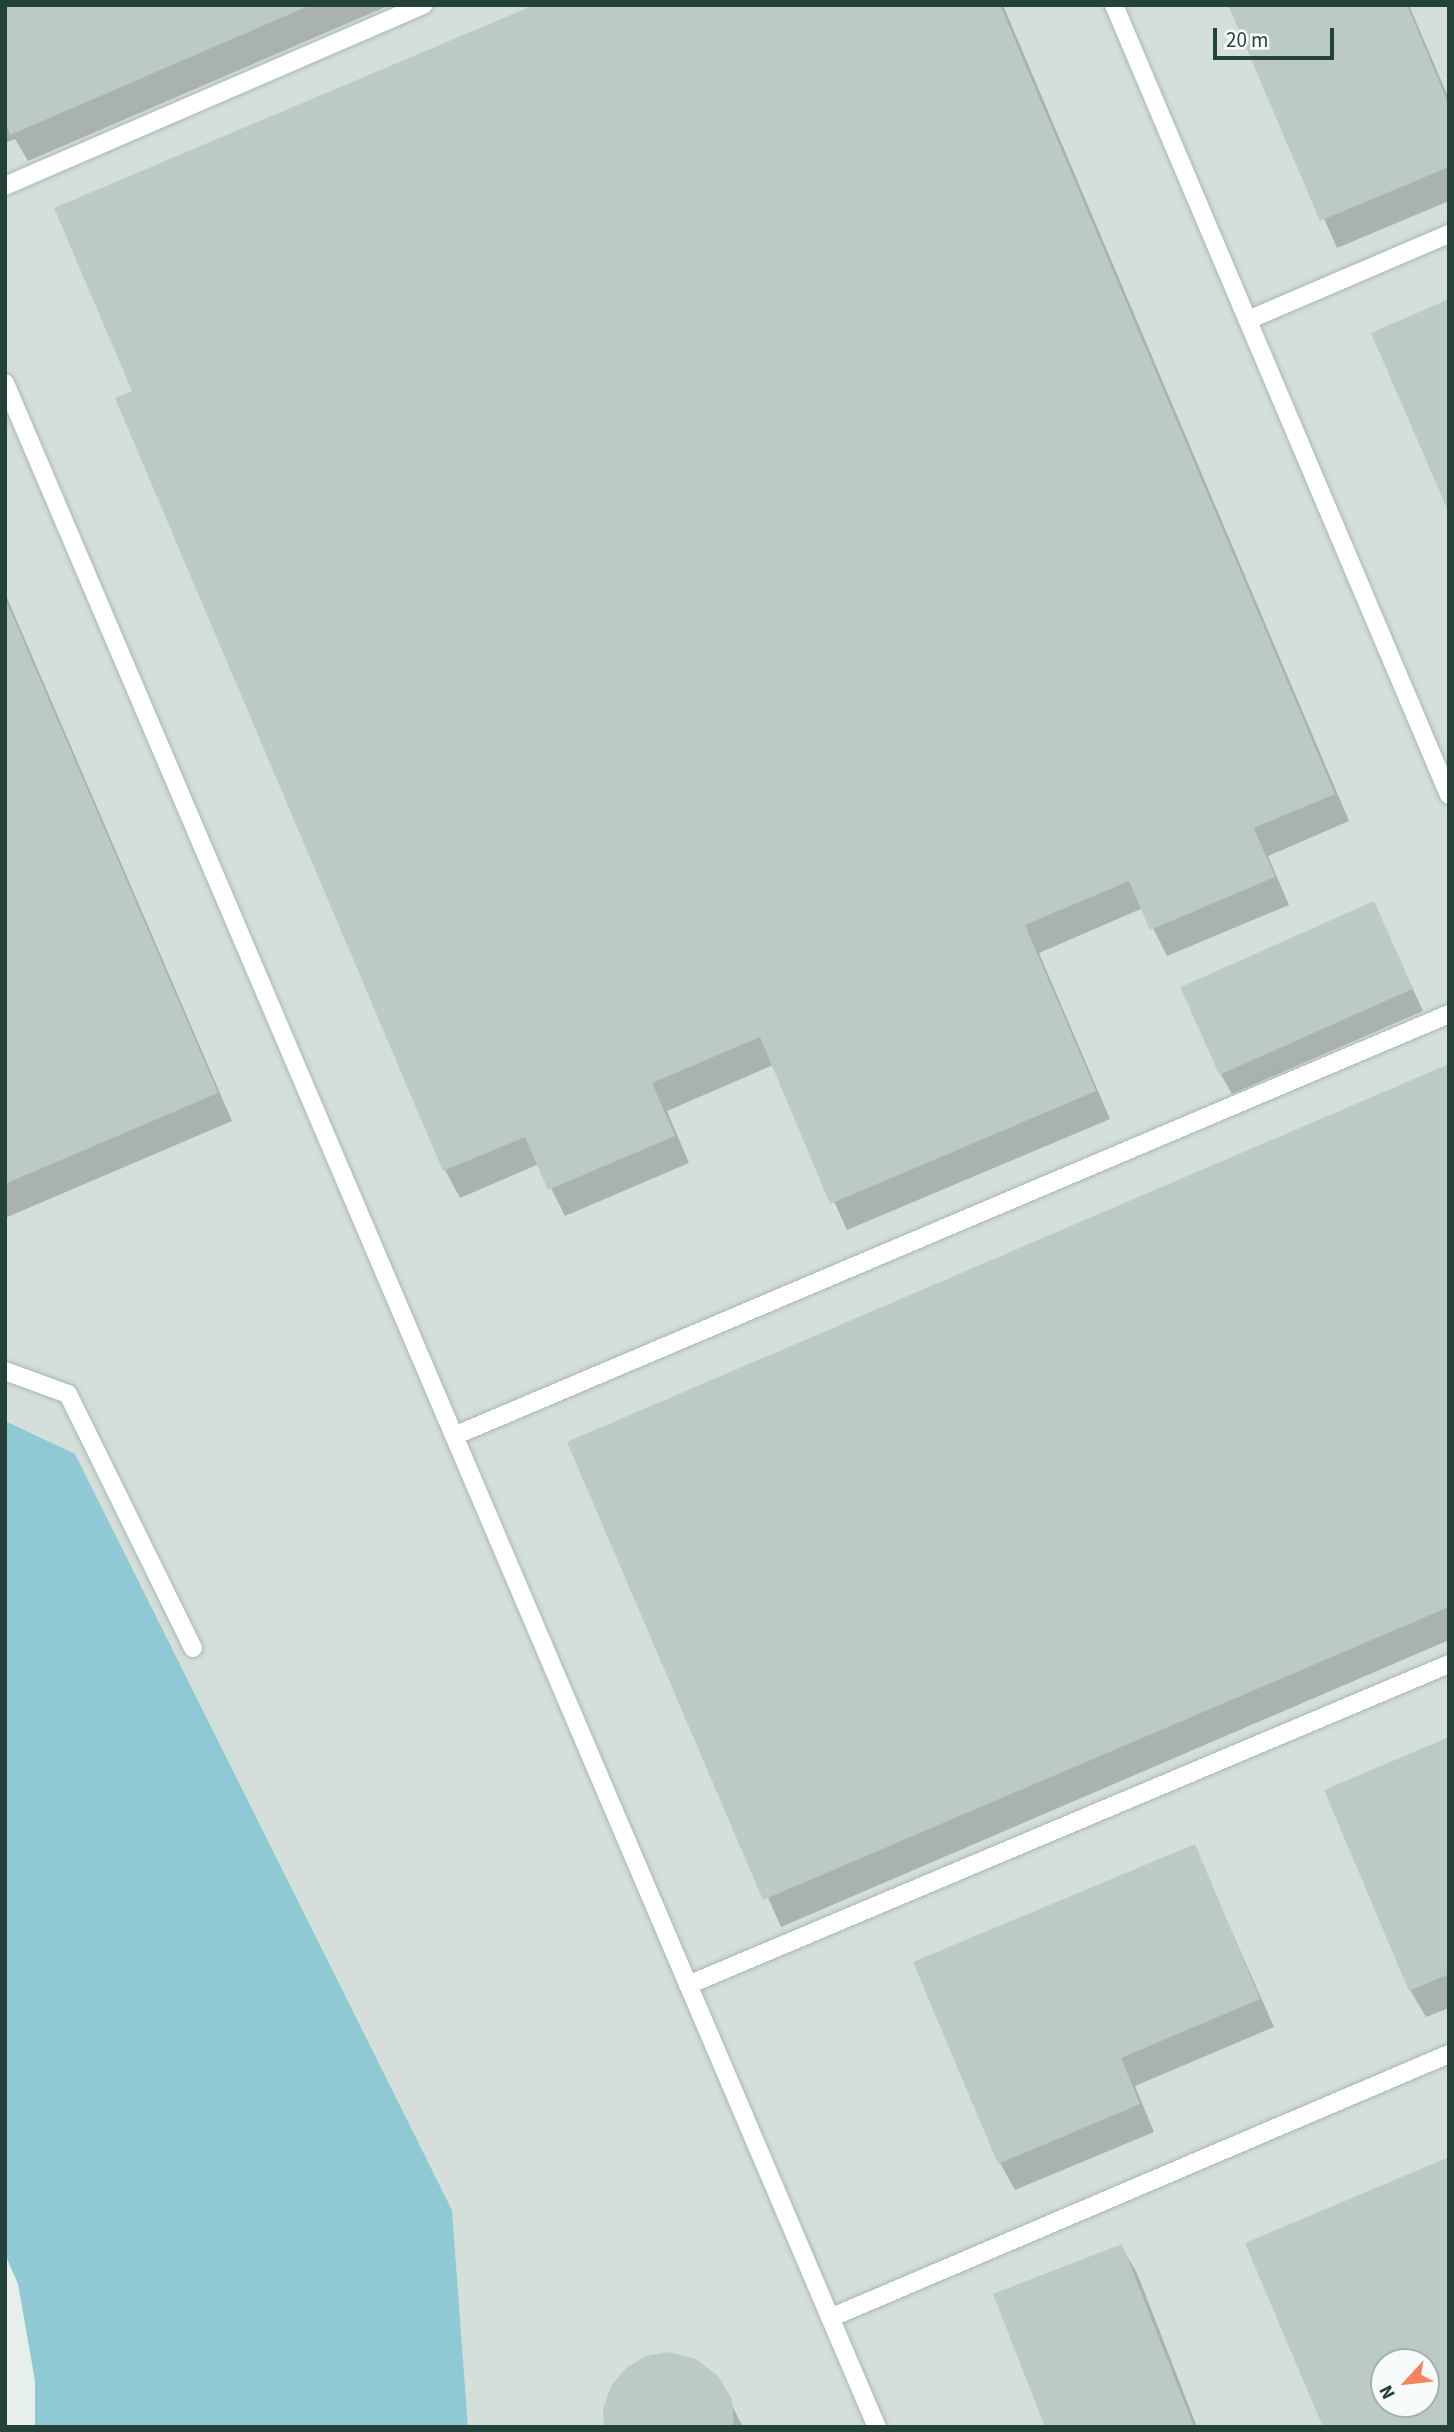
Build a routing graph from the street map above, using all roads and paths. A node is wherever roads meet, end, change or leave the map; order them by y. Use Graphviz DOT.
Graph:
graph roads {
  1 [pos="423,5"];
  2 [pos="1114,5"];
  3 [pos="5,186"];
  4 [pos="1449,234"];
  5 [pos="1248,320"];
  6 [pos="5,383"];
  7 [pos="1449,795"];
  8 [pos="1449,1014"];
  9 [pos="5,1371"];
  10 [pos="454,1436"];
  11 [pos="193,1648"];
  12 [pos="1449,1664"];
  13 [pos="688,1985"];
  14 [pos="1449,2054"];
  15 [pos="830,2318"];
  16 [pos="877,2427"];
  1 -- 3 [label="lane"];
  2 -- 5 [label="lane"];
  4 -- 5 [label="lane"];
  5 -- 7 [label="lane"];
  6 -- 10 [label="lane"];
  8 -- 10 [label="lane"];
  9 -- 11 [label="lane"];
  10 -- 13 [label="lane"];
  12 -- 13 [label="lane"];
  13 -- 15 [label="lane"];
  14 -- 15 [label="lane"];
  15 -- 16 [label="lane"];
}
